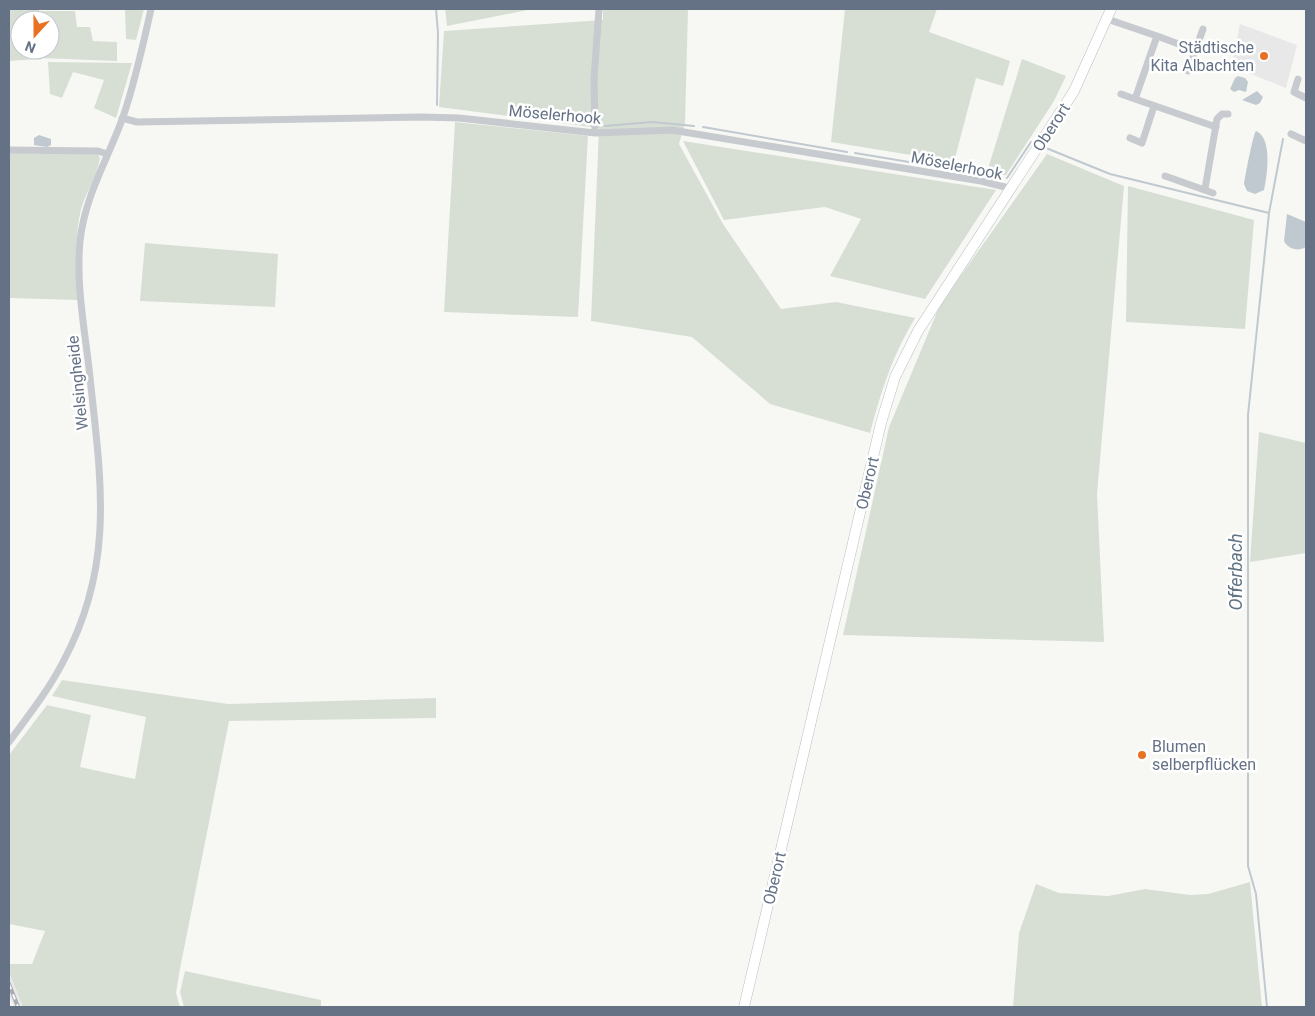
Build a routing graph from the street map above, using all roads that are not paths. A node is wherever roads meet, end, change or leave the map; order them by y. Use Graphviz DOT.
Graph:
graph roads {
  1 [pos="152,9"];
  2 [pos="599,9"];
  3 [pos="1109,14"];
  4 [pos="1202,29"];
  5 [pos="1156,36"];
  6 [pos="1195,50"];
  7 [pos="1188,71"];
  8 [pos="1298,78"];
  9 [pos="1121,94"];
  10 [pos="1306,98"];
  11 [pos="1135,99"];
  12 [pos="1154,106"];
  13 [pos="1228,114"];
  14 [pos="122,118"];
  15 [pos="1216,127"];
  16 [pos="595,133"];
  17 [pos="1291,134"];
  18 [pos="1130,138"];
  19 [pos="1306,140"];
  20 [pos="9,150"];
  21 [pos="107,154"];
  22 [pos="1165,176"];
  23 [pos="1010,190"];
  24 [pos="1205,190"];
  25 [pos="1213,193"];
  26 [pos="9,742"];
  27 [pos="744,1007"];
  1 -- 14 [label="street, Welsingheide"];
  2 -- 16 [label="street"];
  3 -- 5 [label="street"];
  3 -- 23 [label="main road, Oberort"];
  4 -- 6 [label="street"];
  5 -- 6 [label="street"];
  5 -- 11 [label="street"];
  6 -- 7 [label="street"];
  8 -- 10 [label="street"];
  9 -- 11 [label="street"];
  11 -- 12 [label="street"];
  12 -- 15 [label="street"];
  12 -- 18 [label="street"];
  13 -- 15 [label="street"];
  14 -- 16 [label="street, Möselerhook"];
  14 -- 21 [label="street, Welsingheide"];
  15 -- 24 [label="street"];
  16 -- 23 [label="street, Möselerhook"];
  17 -- 19 [label="street"];
  20 -- 21 [label="street"];
  21 -- 26 [label="street, Welsingheide"];
  22 -- 24 [label="street"];
  23 -- 27 [label="main road, Oberort"];
  24 -- 25 [label="street"];
}
